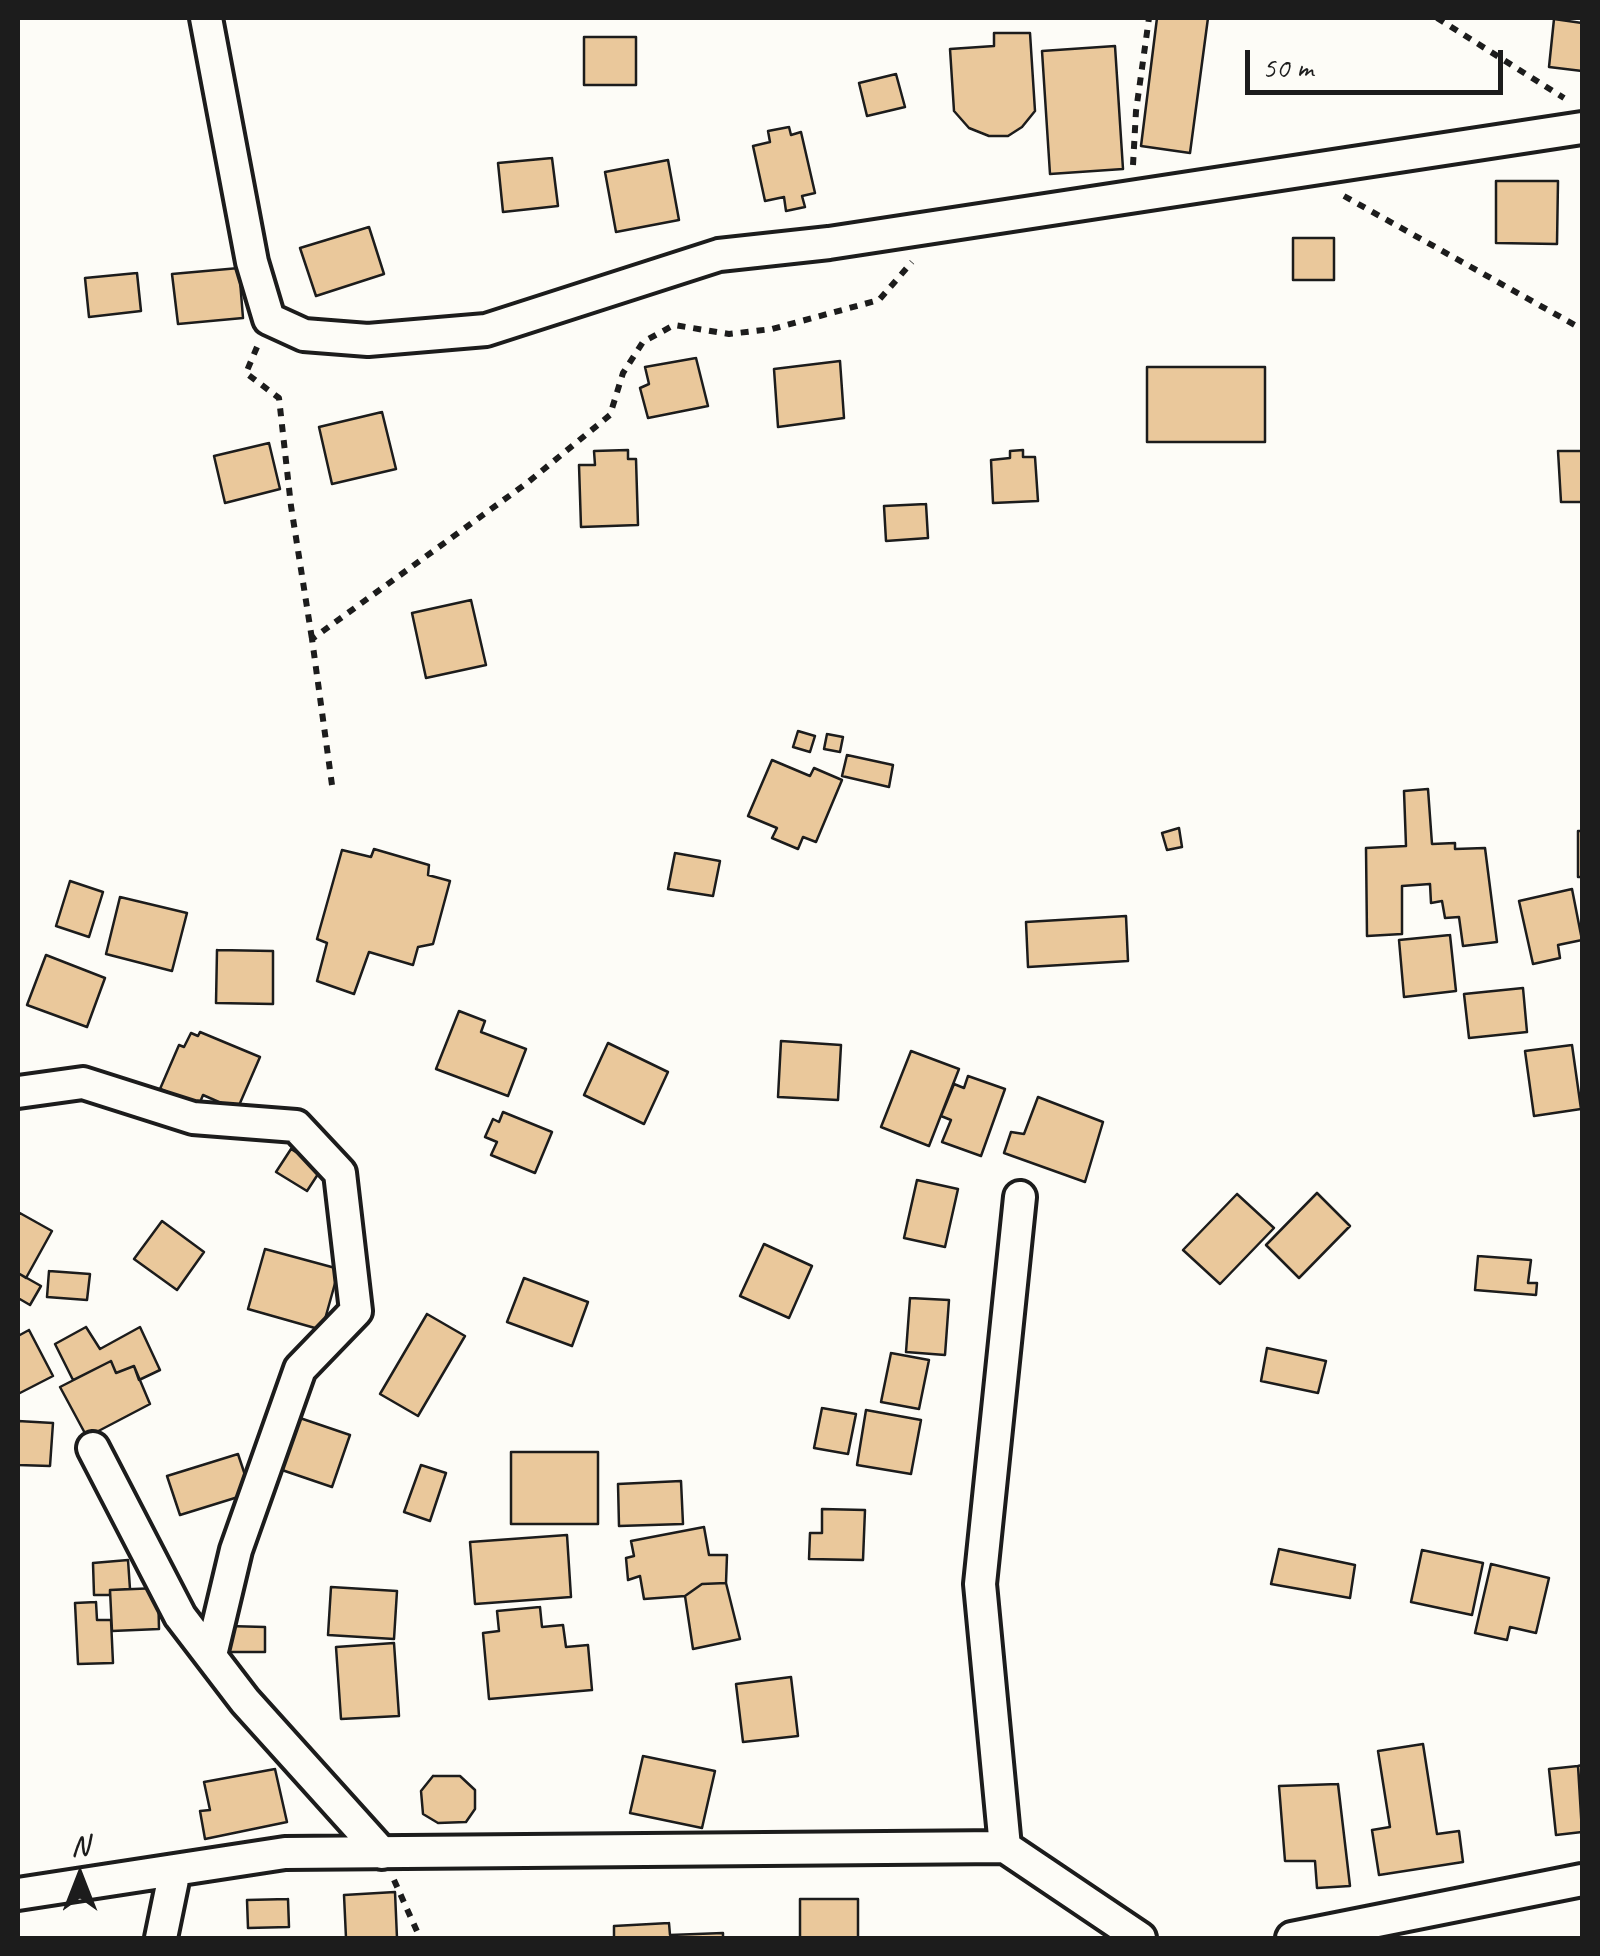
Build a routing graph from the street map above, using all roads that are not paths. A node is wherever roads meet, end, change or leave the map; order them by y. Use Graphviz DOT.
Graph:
graph roads {
  1 [pos="206,18"];
  2 [pos="1582,128"];
  3 [pos="18,1092"];
  4 [pos="1020,1197"];
  5 [pos="92,1448"];
  6 [pos="211,1655"];
  7 [pos="1005,1847"];
  8 [pos="382,1852"];
  9 [pos="175,1870"];
  10 [pos="1582,1880"];
  11 [pos="18,1894"];
  12 [pos="161,1938"];
  13 [pos="1140,1938"];
  14 [pos="1292,1938"];
  1 -- 2 [label="street"];
  3 -- 6 [label="street"];
  4 -- 7 [label="street"];
  5 -- 6 [label="street"];
  6 -- 8 [label="street"];
  7 -- 8 [label="street"];
  7 -- 13 [label="street"];
  8 -- 9 [label="street"];
  9 -- 11 [label="street"];
  9 -- 12 [label="street"];
  10 -- 14 [label="street"];
}
